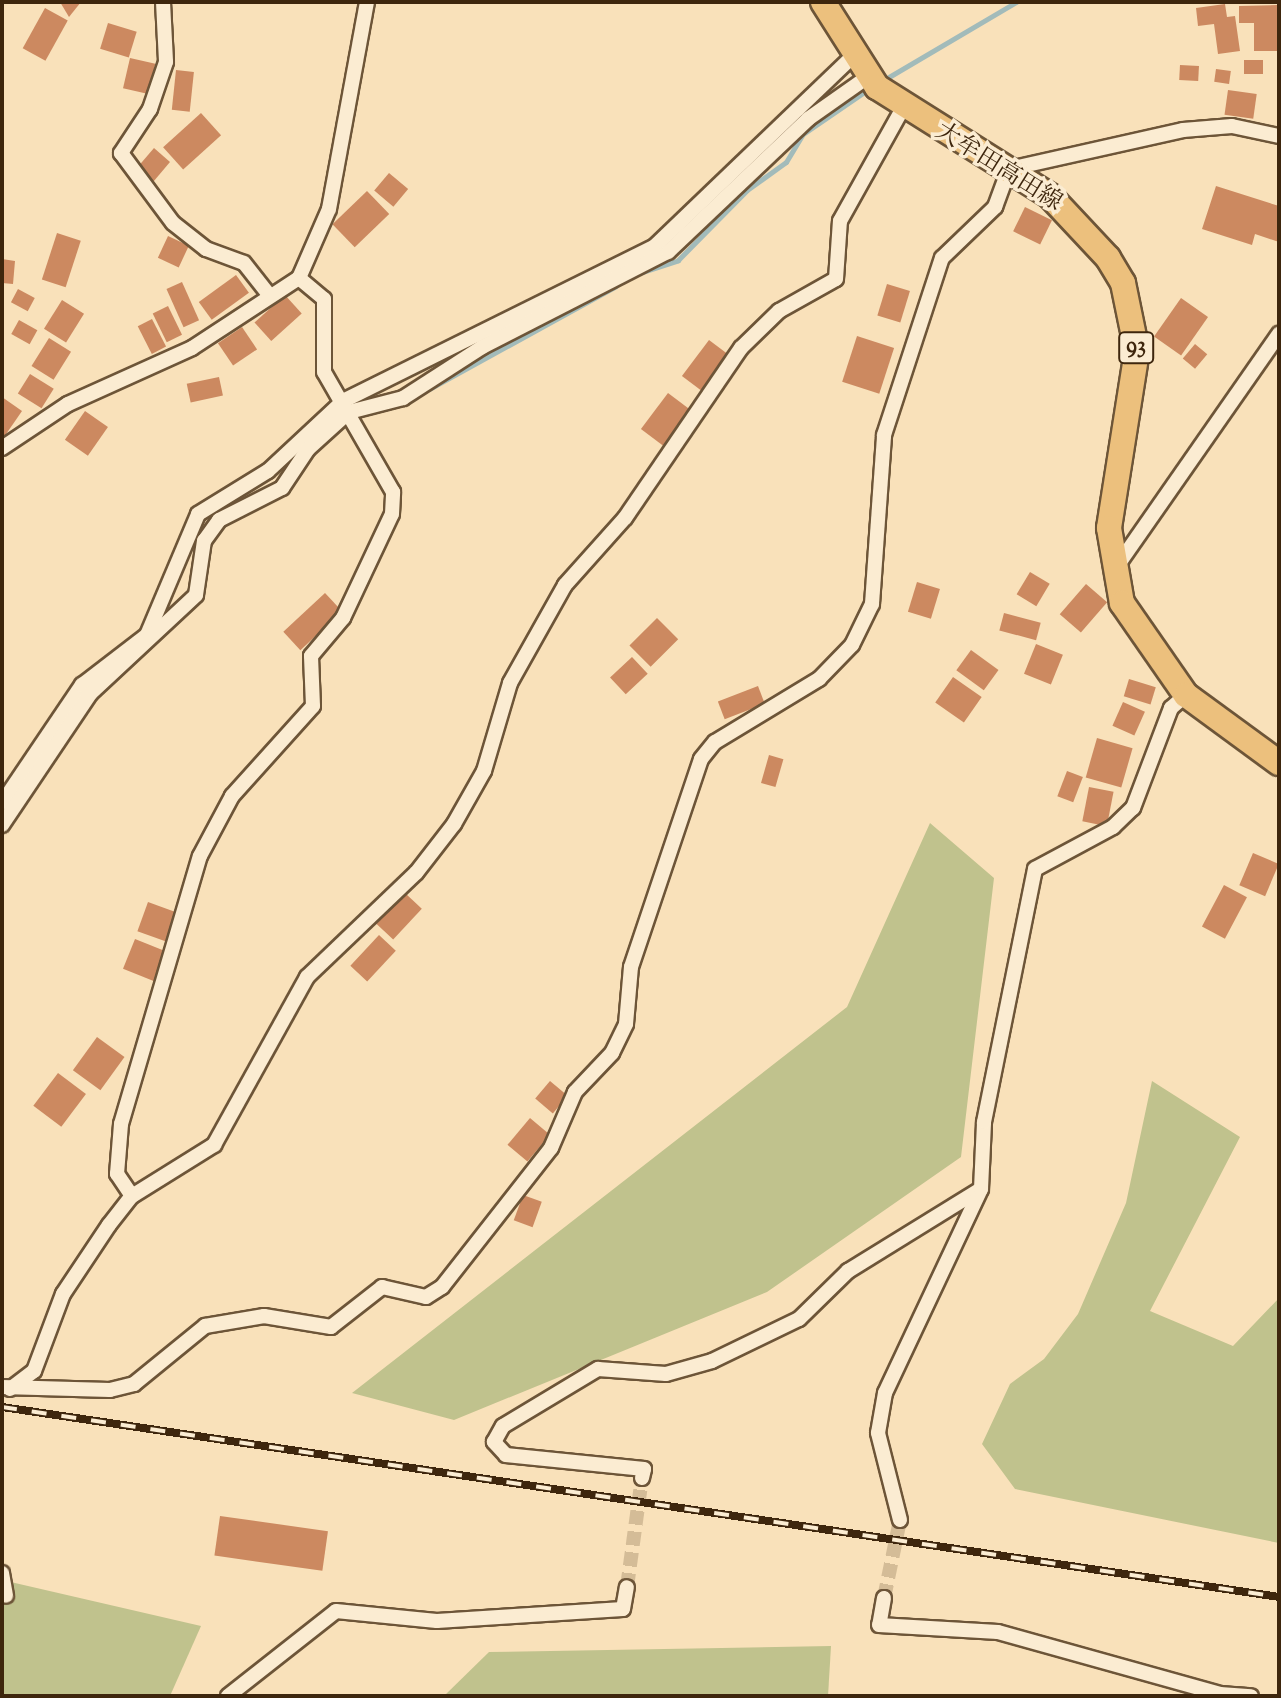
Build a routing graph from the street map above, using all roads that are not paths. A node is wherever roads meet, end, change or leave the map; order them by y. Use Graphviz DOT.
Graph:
graph roads {
  1 [pos="163,2"];
  2 [pos="367,2"];
  3 [pos="823,2"];
  4 [pos="854,55"];
  5 [pos="869,76"];
  6 [pos="903,108"];
  7 [pos="1279,136"];
  8 [pos="1009,169"];
  9 [pos="299,278"];
  10 [pos="270,296"];
  11 [pos="1279,334"];
  12 [pos="346,406"];
  13 [pos="2,448"];
  14 [pos="1112,573"];
  15 [pos="1186,695"];
  16 [pos="1279,763"];
  17 [pos="2,803"];
  18 [pos="2,825"];
  19 [pos="981,1189"];
  20 [pos="132,1196"];
  21 [pos="6,1388"];
  22 [pos="642,1478"];
  23 [pos="900,1520"];
  24 [pos="2,1573"];
  25 [pos="627,1587"];
  26 [pos="6,1596"];
  27 [pos="884,1598"];
  28 [pos="228,1696"];
  29 [pos="1251,1696"];
  1 -- 10 [label="street"];
  2 -- 9 [label="street"];
  3 -- 4 [label="main road, 大牟田高田線 / 93"];
  4 -- 5 [label="main road, 大牟田高田線 / 93"];
  4 -- 12 [label="street"];
  5 -- 6 [label="main road, 大牟田高田線 / 93"];
  5 -- 12 [label="street"];
  6 -- 8 [label="main road, 大牟田高田線 / 93"];
  6 -- 20 [label="street"];
  7 -- 8 [label="street"];
  8 -- 14 [label="main road, 大牟田高田線 / 93"];
  8 -- 21 [label="street"];
  9 -- 10 [label="street"];
  9 -- 12 [label="street"];
  10 -- 13 [label="street"];
  11 -- 14 [label="street"];
  12 -- 17 [label="street"];
  12 -- 18 [label="street"];
  12 -- 20 [label="street"];
  14 -- 15 [label="main road, 大牟田高田線 / 93"];
  15 -- 16 [label="main road, 大牟田高田線 / 93"];
  15 -- 19 [label="street"];
  19 -- 22 [label="street"];
  19 -- 23 [label="street"];
  20 -- 21 [label="street"];
  24 -- 26 [label="street"];
  25 -- 28 [label="street"];
  27 -- 29 [label="street"];
}
